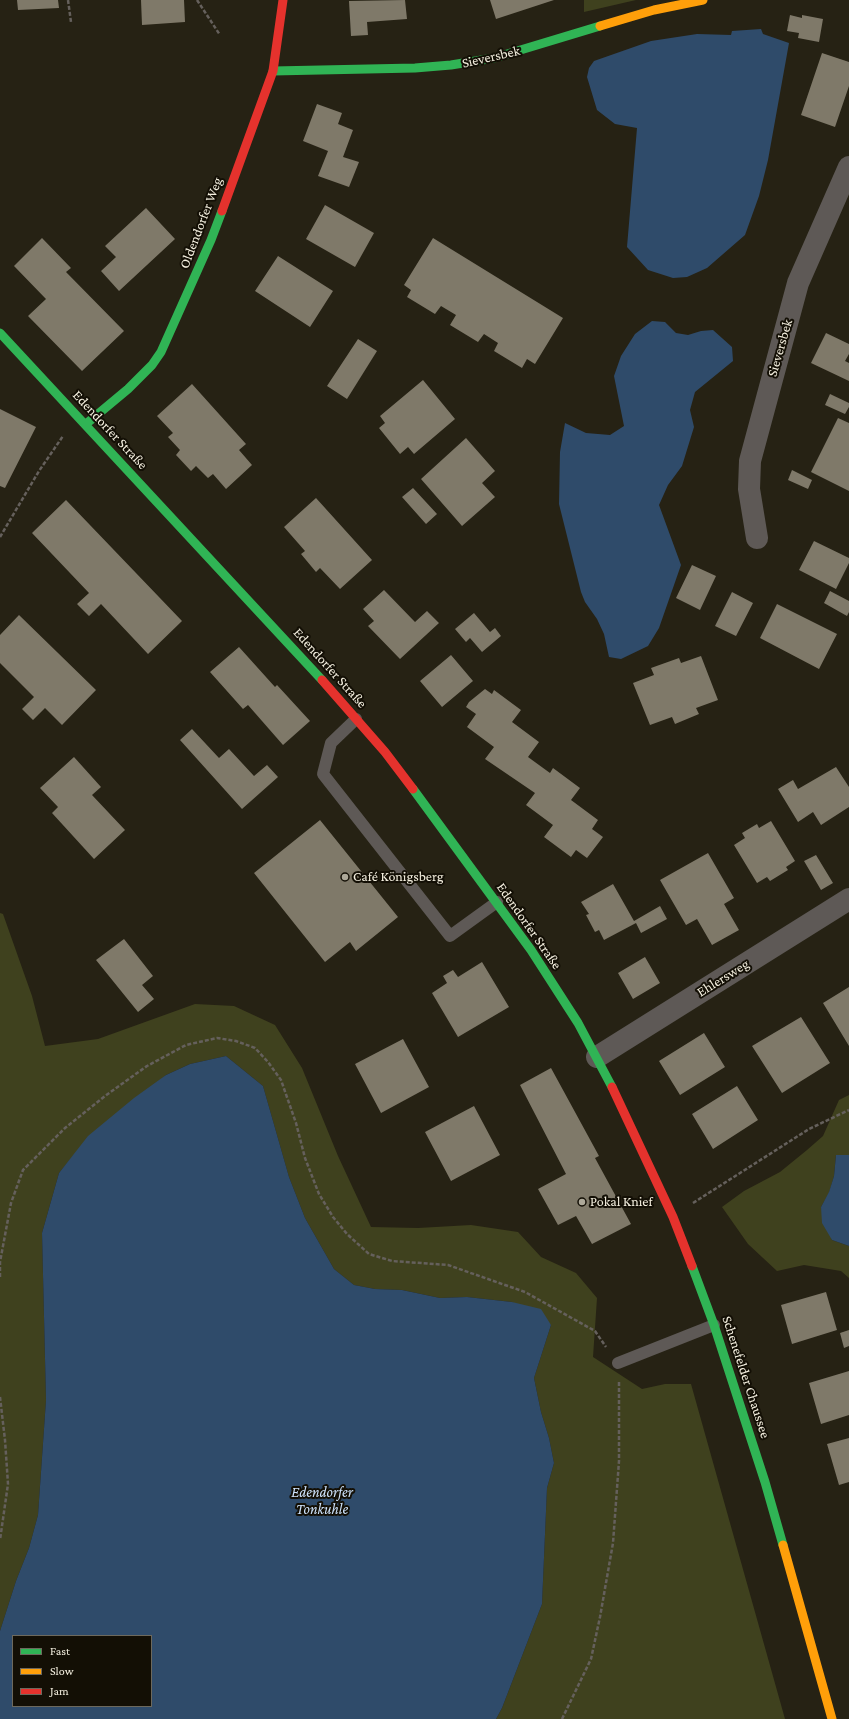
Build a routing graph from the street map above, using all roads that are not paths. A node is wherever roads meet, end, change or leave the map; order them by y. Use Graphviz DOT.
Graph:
graph roads {
  1 [pos="283,0"];
  2 [pos="702,0"];
  3 [pos="273,71"];
  4 [pos="849,167"];
  5 [pos="0,332"];
  6 [pos="86,424"];
  7 [pos="757,538"];
  8 [pos="356,719"];
  9 [pos="849,899"];
  10 [pos="497,902"];
  11 [pos="596,1057"];
  12 [pos="714,1325"];
  13 [pos="618,1363"];
  14 [pos="832,1719"];
  1 -- 3 [label="street, Oldendorfer Weg"];
  2 -- 3 [label="street, Sieversbek"];
  3 -- 6 [label="street, Oldendorfer Weg"];
  4 -- 7 [label="street, Sieversbek"];
  5 -- 6 [label="street, Edendorfer Straße"];
  6 -- 8 [label="street, Edendorfer Straße"];
  8 -- 10 [label="street, Edendorfer Straße"];
  8 -- 10 [label="lane"];
  9 -- 11 [label="street, Ehlersweg"];
  10 -- 11 [label="street, Edendorfer Straße"];
  11 -- 12 [label="street, Schenefelder Chaussee"];
  12 -- 13 [label="lane"];
  12 -- 14 [label="street, Schenefelder Chaussee"];
}
